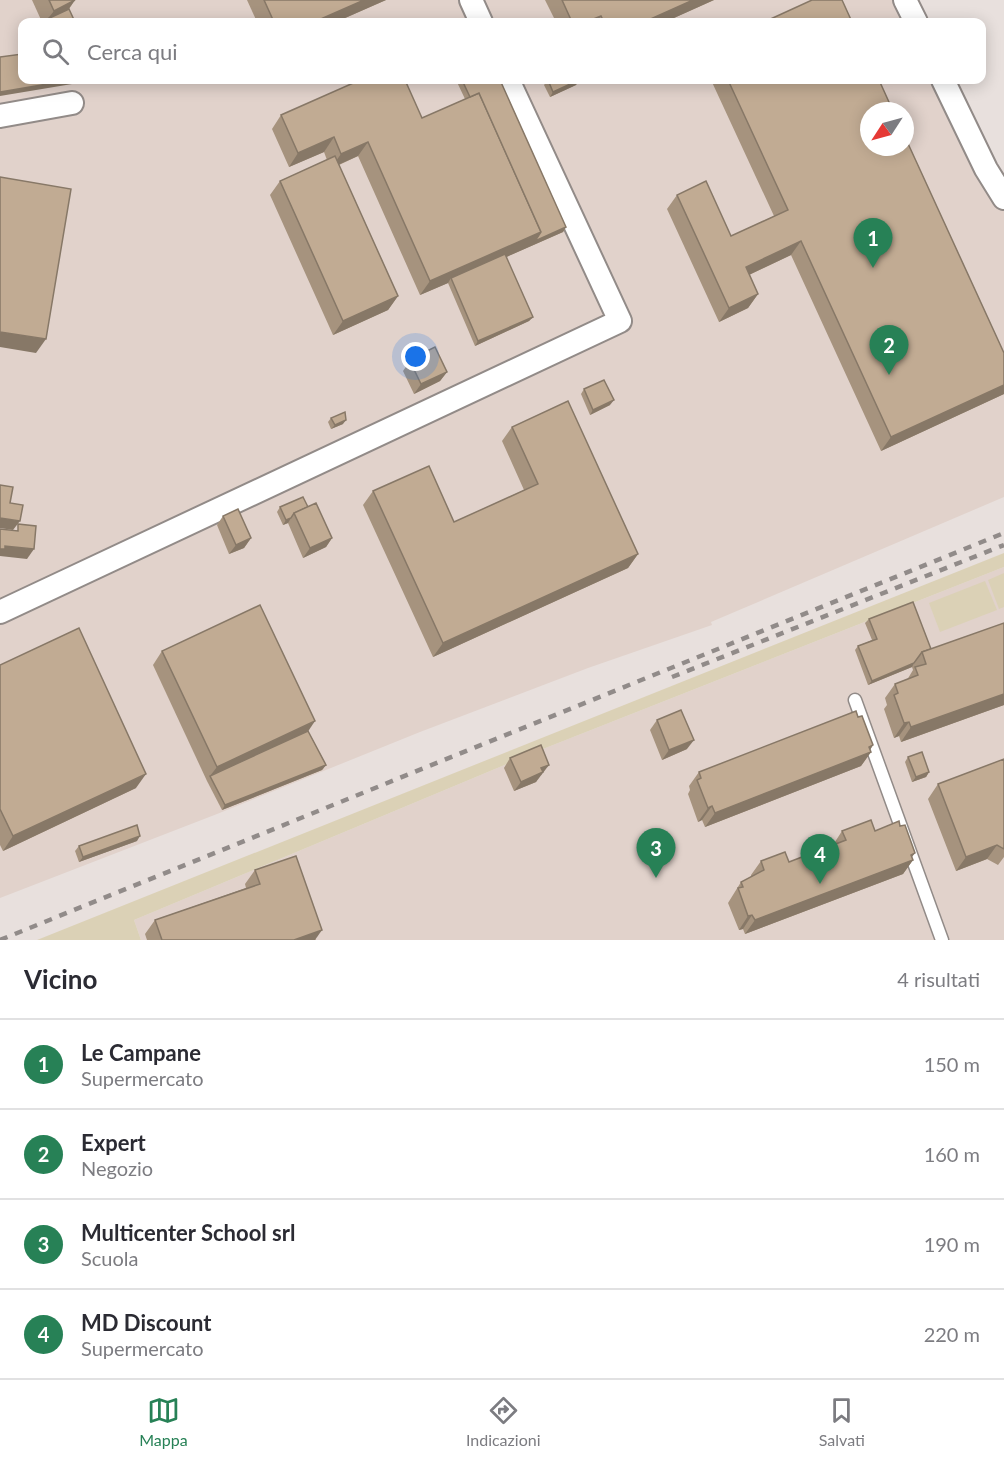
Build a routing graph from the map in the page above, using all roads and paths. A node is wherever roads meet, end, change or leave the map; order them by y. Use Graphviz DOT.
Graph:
graph roads {
  1 [pos="471,0"];
  2 [pos="905,0"];
  3 [pos="480,18"];
  4 [pos="914,18"];
  5 [pos="510,84"];
  6 [pos="945,84"];
  7 [pos="72,103"];
  8 [pos="0,116"];
  9 [pos="1004,198"];
  10 [pos="0,612"];
  11 [pos="855,700"];
  12 [pos="942,940"];
  1 -- 3 [label="street"];
  2 -- 4 [label="street"];
  5 -- 10 [label="street"];
  6 -- 9 [label="street"];
  7 -- 8 [label="street"];
  11 -- 12 [label="lane"];
}
